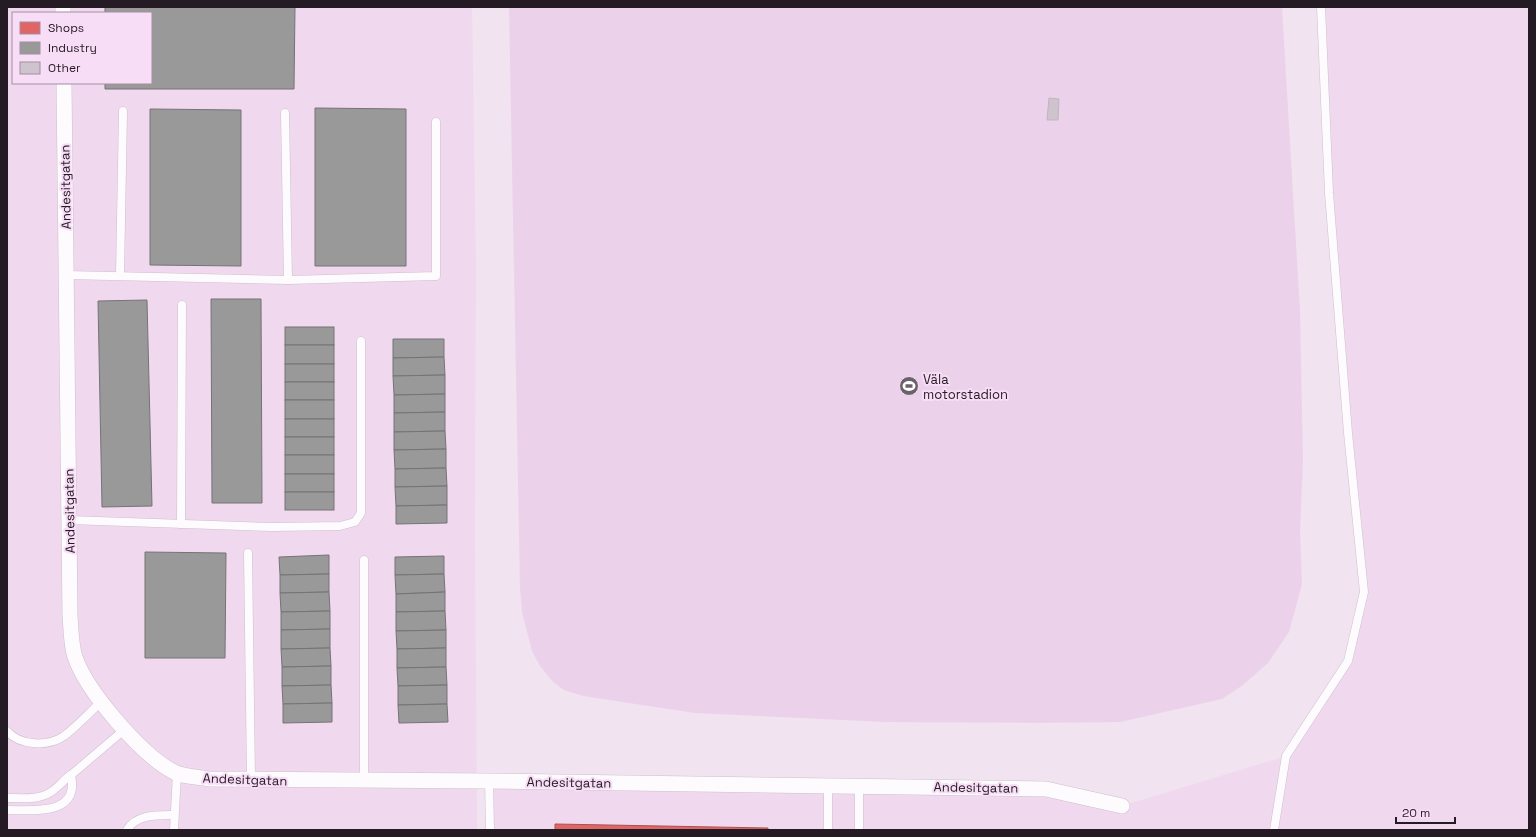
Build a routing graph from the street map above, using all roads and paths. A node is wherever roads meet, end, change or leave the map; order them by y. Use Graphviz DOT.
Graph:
graph roads {
  1 [pos="1321,7"];
  2 [pos="64,84"];
  3 [pos="123,111"];
  4 [pos="285,113"];
  5 [pos="436,122"];
  6 [pos="66,275"];
  7 [pos="120,275"];
  8 [pos="288,280"];
  9 [pos="182,305"];
  10 [pos="361,341"];
  11 [pos="69,520"];
  12 [pos="181,524"];
  13 [pos="248,553"];
  14 [pos="364,560"];
  15 [pos="101,702"];
  16 [pos="124,730"];
  17 [pos="7,731"];
  18 [pos="177,773"];
  19 [pos="71,775"];
  20 [pos="251,780"];
  21 [pos="364,781"];
  22 [pos="489,781"];
  23 [pos="859,785"];
  24 [pos="828,786"];
  25 [pos="7,798"];
  26 [pos="1122,806"];
  27 [pos="7,810"];
  28 [pos="174,815"];
  29 [pos="127,830"];
  30 [pos="174,830"];
  31 [pos="490,830"];
  32 [pos="828,830"];
  33 [pos="860,830"];
  34 [pos="1274,830"];
  1 -- 34 [label="lane"];
  2 -- 6 [label="street, Andesitgatan"];
  3 -- 7 [label="lane"];
  4 -- 8 [label="lane"];
  5 -- 8 [label="lane"];
  6 -- 7 [label="lane"];
  6 -- 11 [label="street, Andesitgatan"];
  7 -- 8 [label="lane"];
  9 -- 12 [label="lane"];
  10 -- 12 [label="lane"];
  11 -- 12 [label="lane"];
  11 -- 15 [label="street, Andesitgatan"];
  13 -- 20 [label="lane"];
  14 -- 21 [label="lane"];
  15 -- 16 [label="street, Andesitgatan"];
  15 -- 17 [label="lane"];
  16 -- 18 [label="street, Andesitgatan"];
  16 -- 19 [label="lane"];
  18 -- 20 [label="street, Andesitgatan"];
  18 -- 28 [label="lane"];
  19 -- 25 [label="lane"];
  19 -- 27 [label="lane"];
  20 -- 21 [label="street, Andesitgatan"];
  21 -- 22 [label="street, Andesitgatan"];
  22 -- 24 [label="street, Andesitgatan"];
  22 -- 31 [label="lane"];
  23 -- 24 [label="street, Andesitgatan"];
  23 -- 26 [label="street, Andesitgatan"];
  23 -- 33 [label="lane"];
  24 -- 32 [label="lane"];
  28 -- 29 [label="lane"];
  28 -- 30 [label="lane"];
}
